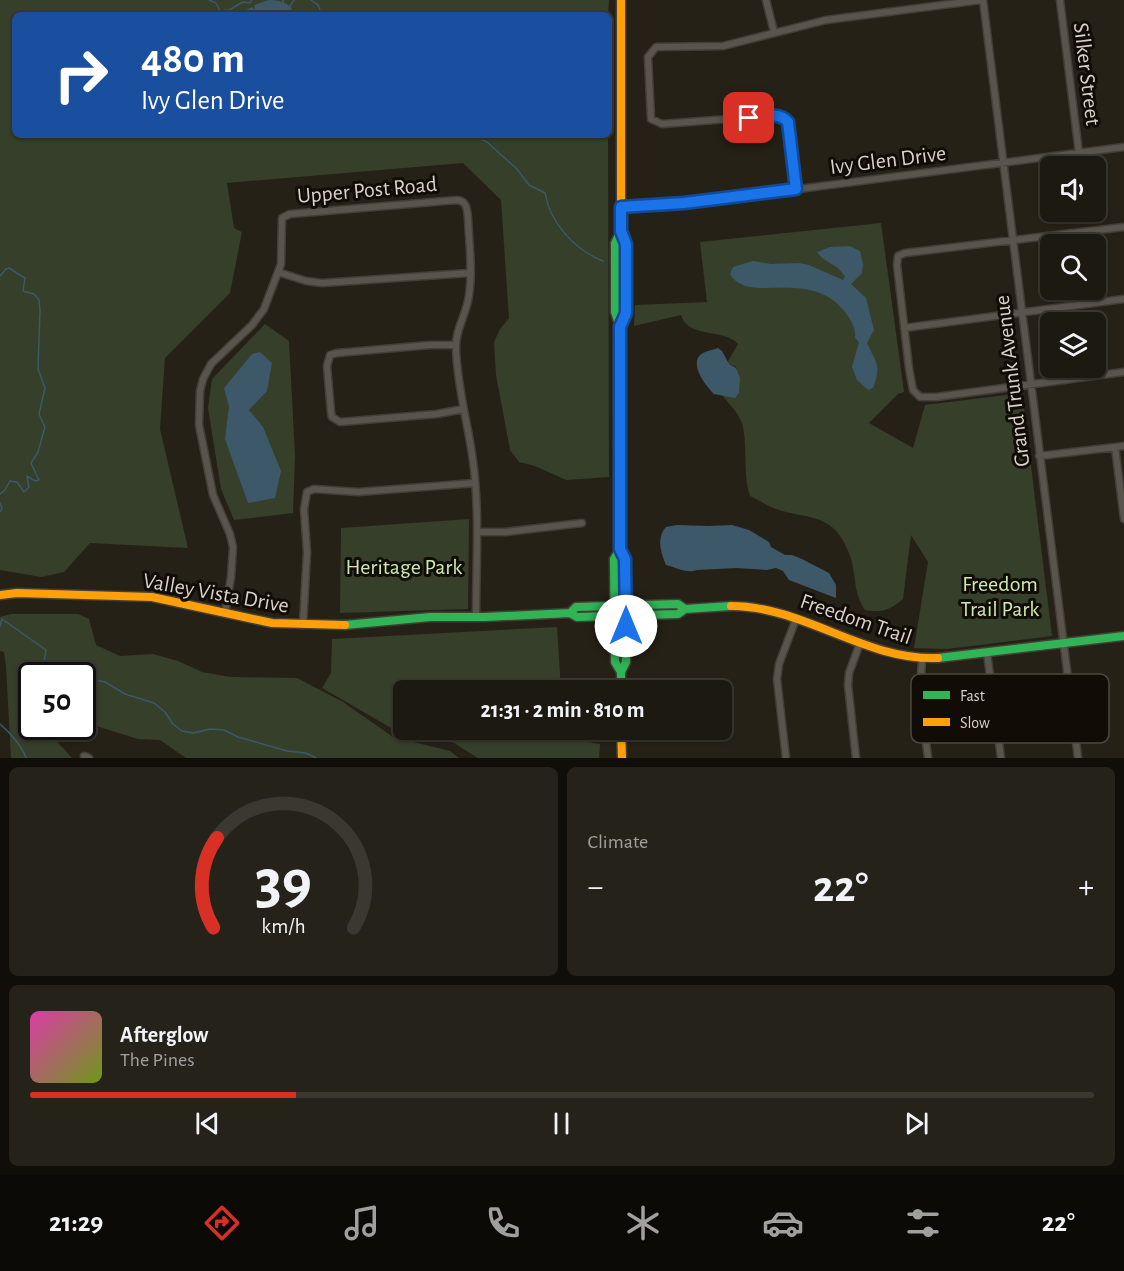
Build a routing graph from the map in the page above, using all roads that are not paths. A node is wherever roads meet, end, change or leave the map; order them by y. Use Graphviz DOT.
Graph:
graph roads {
  1 [pos="621,0"];
  2 [pos="766,0"];
  3 [pos="982,0"];
  4 [pos="1060,0"];
  5 [pos="774,32"];
  6 [pos="1124,147"];
  7 [pos="1079,153"];
  8 [pos="1004,163"];
  9 [pos="796,189"];
  10 [pos="621,207"];
  11 [pos="1124,227"];
  12 [pos="1013,240"];
  13 [pos="278,272"];
  14 [pos="470,273"];
  15 [pos="1124,299"];
  16 [pos="1022,312"];
  17 [pos="904,328"];
  18 [pos="456,345"];
  19 [pos="1124,372"];
  20 [pos="1031,384"];
  21 [pos="463,410"];
  22 [pos="1124,446"];
  23 [pos="1115,447"];
  24 [pos="1040,456"];
  25 [pos="475,483"];
  26 [pos="1124,519"];
  27 [pos="582,523"];
  28 [pos="477,532"];
  29 [pos="620,549"];
  30 [pos="0,595"];
  31 [pos="615,606"];
  32 [pos="626,606"];
  33 [pos="685,609"];
  34 [pos="225,613"];
  35 [pos="570,613"];
  36 [pos="615,616"];
  37 [pos="626,616"];
  38 [pos="476,617"];
  39 [pos="796,619"];
  40 [pos="303,625"];
  41 [pos="1124,636"];
  42 [pos="860,643"];
  43 [pos="1064,644"];
  44 [pos="987,653"];
  45 [pos="922,659"];
  46 [pos="621,672"];
  47 [pos="921,674"];
  48 [pos="990,674"];
  49 [pos="1068,674"];
  50 [pos="621,680"];
  51 [pos="621,740"];
  52 [pos="926,743"];
  53 [pos="998,743"];
  54 [pos="1076,743"];
  55 [pos="622,758"];
  56 [pos="786,758"];
  57 [pos="856,758"];
  58 [pos="928,758"];
  59 [pos="1000,758"];
  60 [pos="1078,758"];
  1 -- 10 [label="street"];
  2 -- 5 [label="street"];
  3 -- 5 [label="street"];
  3 -- 8 [label="street, Grand Trunk Avenue"];
  4 -- 7 [label="street, Silker Street"];
  5 -- 9 [label="street"];
  6 -- 7 [label="street, Ivy Glen Drive"];
  7 -- 8 [label="street, Ivy Glen Drive"];
  8 -- 9 [label="street, Ivy Glen Drive"];
  8 -- 12 [label="street, Grand Trunk Avenue"];
  9 -- 10 [label="street, Ivy Glen Drive"];
  10 -- 29 [label="street"];
  11 -- 12 [label="street"];
  12 -- 16 [label="street, Grand Trunk Avenue"];
  12 -- 17 [label="street"];
  13 -- 14 [label="street"];
  13 -- 14 [label="street, Upper Post Road"];
  13 -- 34 [label="street, Upper Post Road"];
  14 -- 18 [label="street, Upper Post Road"];
  15 -- 16 [label="street"];
  16 -- 17 [label="street"];
  16 -- 20 [label="street, Grand Trunk Avenue"];
  17 -- 20 [label="street"];
  18 -- 21 [label="street, Upper Post Road"];
  18 -- 21 [label="street"];
  19 -- 20 [label="street"];
  20 -- 24 [label="street, Grand Trunk Avenue"];
  21 -- 25 [label="street, Upper Post Road"];
  22 -- 23 [label="street"];
  23 -- 24 [label="street"];
  23 -- 26 [label="street"];
  24 -- 43 [label="street, Grand Trunk Avenue"];
  25 -- 28 [label="street, Upper Post Road"];
  25 -- 40 [label="street"];
  27 -- 28 [label="street"];
  28 -- 38 [label="street, Upper Post Road"];
  29 -- 31 [label="street"];
  29 -- 32 [label="street"];
  30 -- 34 [label="street, Valley Vista Drive"];
  31 -- 32 [label="street, Valley Vista Drive"];
  31 -- 35 [label="street, Valley Vista Drive"];
  31 -- 36 [label="street"];
  32 -- 33 [label="street, Freedom Trail"];
  32 -- 37 [label="street"];
  33 -- 37 [label="street, Freedom Trail"];
  33 -- 39 [label="street, Freedom Trail"];
  34 -- 40 [label="street, Valley Vista Drive"];
  35 -- 36 [label="street, Valley Vista Drive"];
  35 -- 38 [label="street, Valley Vista Drive"];
  36 -- 37 [label="street, Valley Vista Drive"];
  36 -- 46 [label="street"];
  37 -- 46 [label="street"];
  38 -- 40 [label="street, Valley Vista Drive"];
  39 -- 42 [label="street, Freedom Trail"];
  39 -- 56 [label="street"];
  41 -- 43 [label="street, Freedom Trail"];
  42 -- 45 [label="street, Freedom Trail"];
  42 -- 57 [label="street"];
  43 -- 44 [label="street, Freedom Trail"];
  43 -- 49 [label="street, Grand Trunk Avenue"];
  44 -- 45 [label="street, Freedom Trail"];
  44 -- 48 [label="street"];
  45 -- 47 [label="street"];
  46 -- 50 [label="street"];
  51 -- 55 [label="street"];
  52 -- 58 [label="street"];
  53 -- 59 [label="street"];
  54 -- 60 [label="street, Grand Trunk Avenue"];
}
